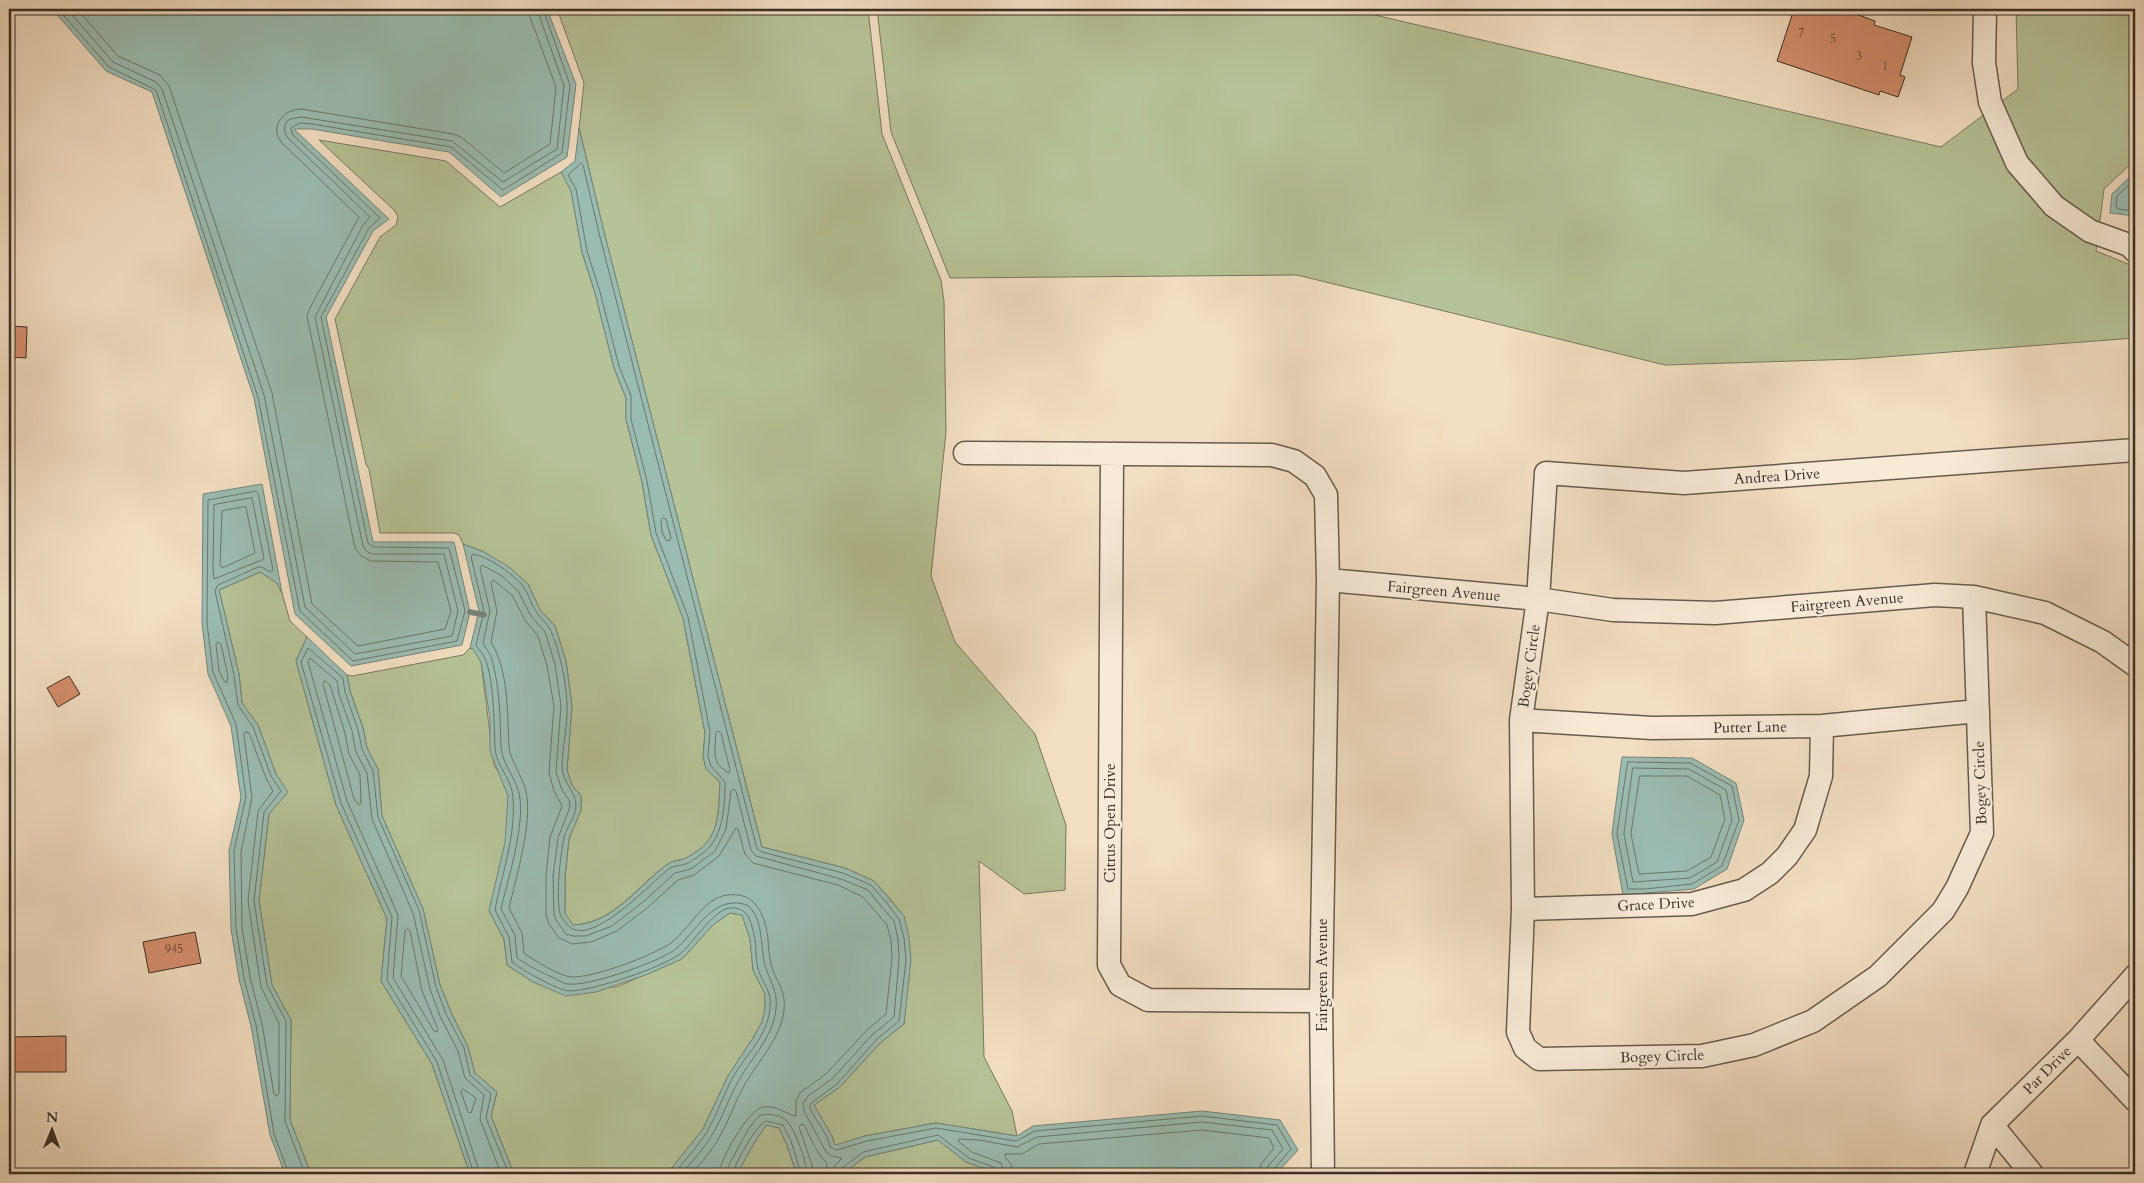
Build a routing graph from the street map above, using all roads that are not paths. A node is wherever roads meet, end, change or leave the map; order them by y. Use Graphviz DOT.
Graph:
graph roads {
  1 [pos="1985,9"];
  2 [pos="2135,251"];
  3 [pos="2135,450"];
  4 [pos="965,454"];
  5 [pos="1112,454"];
  6 [pos="1328,580"];
  7 [pos="1974,597"];
  8 [pos="1538,599"];
  9 [pos="2135,665"];
  10 [pos="1978,712"];
  11 [pos="1521,720"];
  12 [pos="1822,726"];
  13 [pos="1523,909"];
  14 [pos="2135,976"];
  15 [pos="1321,1001"];
  16 [pos="2078,1040"];
  17 [pos="2135,1100"];
  18 [pos="1992,1125"];
  19 [pos="1323,1174"];
  20 [pos="1975,1174"];
  21 [pos="2032,1174"];
  1 -- 2 [label="street"];
  3 -- 8 [label="street, Andrea Drive"];
  4 -- 5 [label="street"];
  5 -- 6 [label="street"];
  5 -- 15 [label="street, Citrus Open Drive"];
  6 -- 8 [label="street, Fairgreen Avenue"];
  6 -- 15 [label="street, Fairgreen Avenue"];
  7 -- 8 [label="street, Fairgreen Avenue"];
  7 -- 9 [label="street, Fairgreen Avenue"];
  7 -- 10 [label="street, Bogey Circle"];
  8 -- 11 [label="street, Bogey Circle"];
  10 -- 12 [label="street, Putter Lane"];
  10 -- 13 [label="street, Bogey Circle"];
  11 -- 12 [label="street, Putter Lane"];
  11 -- 13 [label="street, Bogey Circle"];
  12 -- 13 [label="street, Grace Drive"];
  14 -- 16 [label="street, Par Drive"];
  15 -- 19 [label="street, Fairgreen Avenue"];
  16 -- 17 [label="street"];
  16 -- 18 [label="street, Par Drive"];
  18 -- 20 [label="street, Par Drive"];
  18 -- 21 [label="street"];
}
